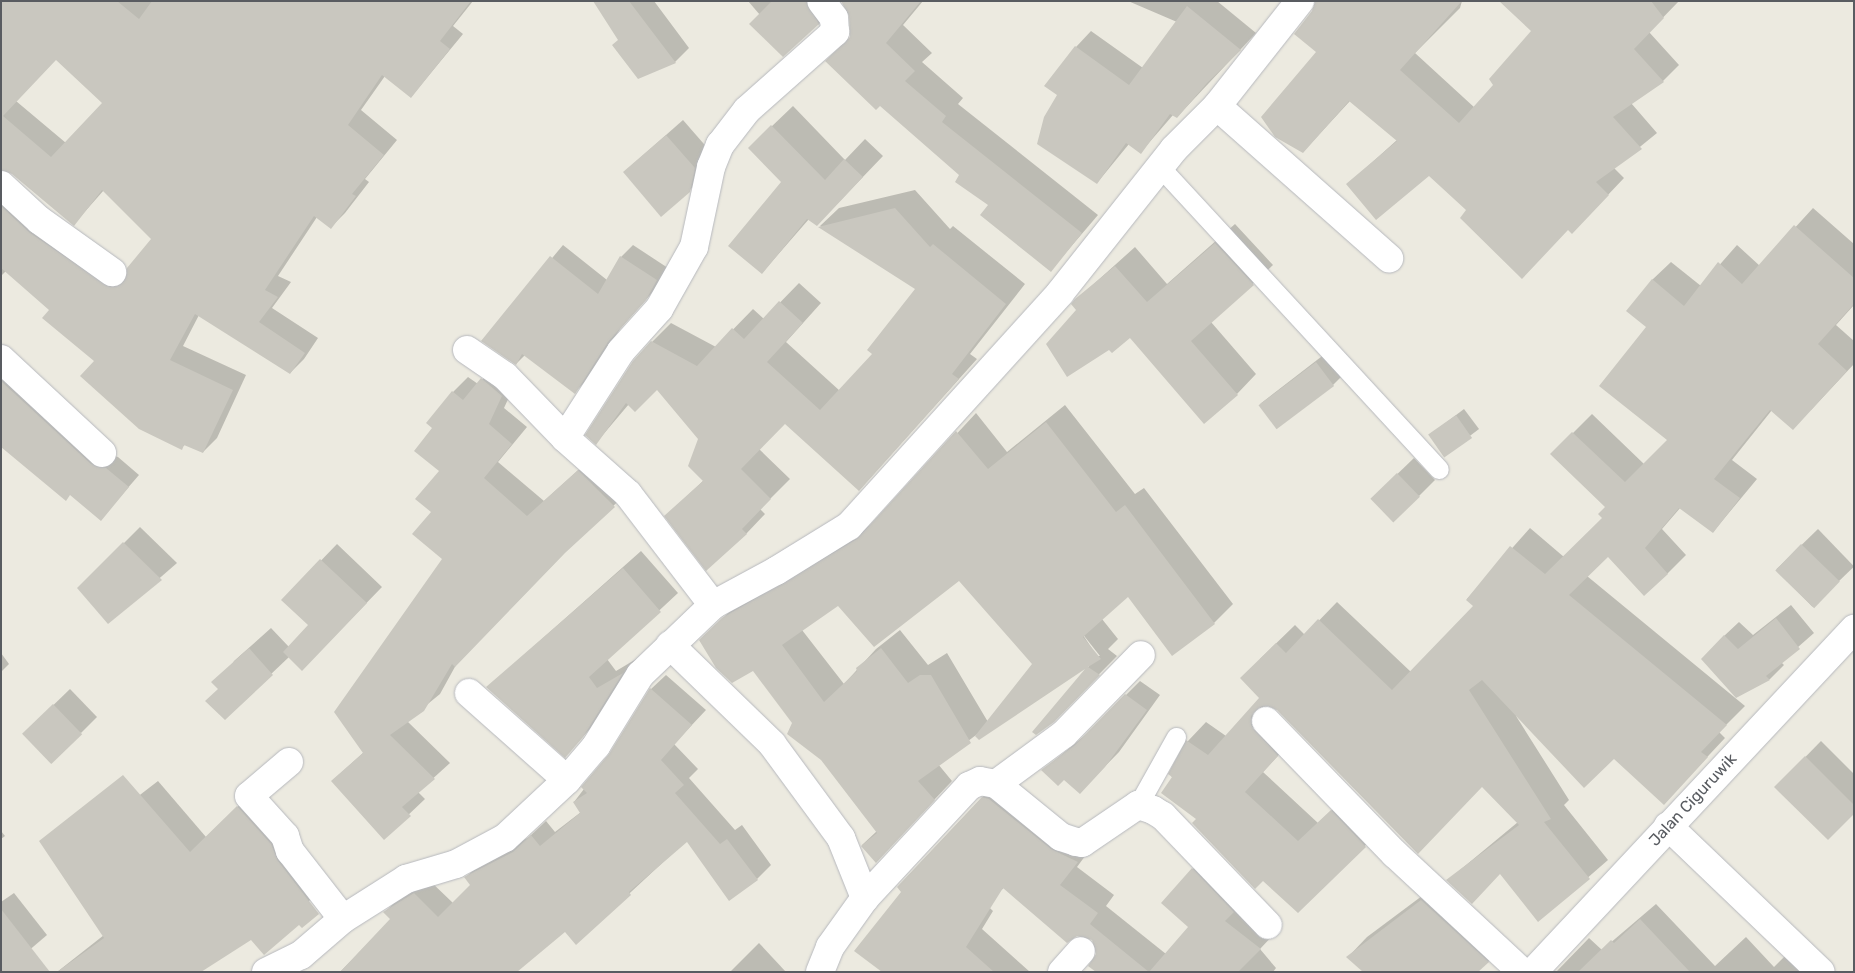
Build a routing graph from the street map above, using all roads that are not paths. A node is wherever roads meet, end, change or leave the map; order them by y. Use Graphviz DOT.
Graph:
graph roads {
  1 [pos="822,1"];
  2 [pos="1300,1"];
  3 [pos="1217,106"];
  4 [pos="1160,168"];
  5 [pos="1,185"];
  6 [pos="1388,258"];
  7 [pos="112,272"];
  8 [pos="466,350"];
  9 [pos="1,358"];
  10 [pos="565,438"];
  11 [pos="102,453"];
  12 [pos="1439,469"];
  13 [pos="713,605"];
  14 [pos="1854,629"];
  15 [pos="670,645"];
  16 [pos="1141,655"];
  17 [pos="469,693"];
  18 [pos="1266,722"];
  19 [pos="1176,736"];
  20 [pos="289,762"];
  21 [pos="567,780"];
  22 [pos="996,784"];
  23 [pos="1138,805"];
  24 [pos="1668,826"];
  25 [pos="865,898"];
  26 [pos="343,919"];
  27 [pos="1268,925"];
  28 [pos="1081,952"];
  29 [pos="266,972"];
  30 [pos="820,972"];
  31 [pos="1062,972"];
  32 [pos="1522,972"];
  33 [pos="1533,972"];
  34 [pos="1821,972"];
  1 -- 10 [label="street"];
  2 -- 3 [label="street"];
  3 -- 4 [label="street"];
  3 -- 6 [label="street"];
  4 -- 12 [label="lane"];
  4 -- 13 [label="street"];
  5 -- 7 [label="street"];
  8 -- 10 [label="street"];
  9 -- 11 [label="street"];
  10 -- 13 [label="street"];
  13 -- 15 [label="street"];
  14 -- 24 [label="street, Jalan Ciguruwik"];
  15 -- 21 [label="street"];
  15 -- 25 [label="street"];
  16 -- 22 [label="street"];
  17 -- 21 [label="street"];
  18 -- 32 [label="street"];
  19 -- 23 [label="lane"];
  20 -- 26 [label="street"];
  21 -- 26 [label="street"];
  22 -- 23 [label="street"];
  22 -- 25 [label="street"];
  23 -- 27 [label="street"];
  24 -- 33 [label="street, Jalan Ciguruwik"];
  24 -- 34 [label="street"];
  25 -- 30 [label="street"];
  26 -- 29 [label="street"];
  28 -- 31 [label="street"];
}
